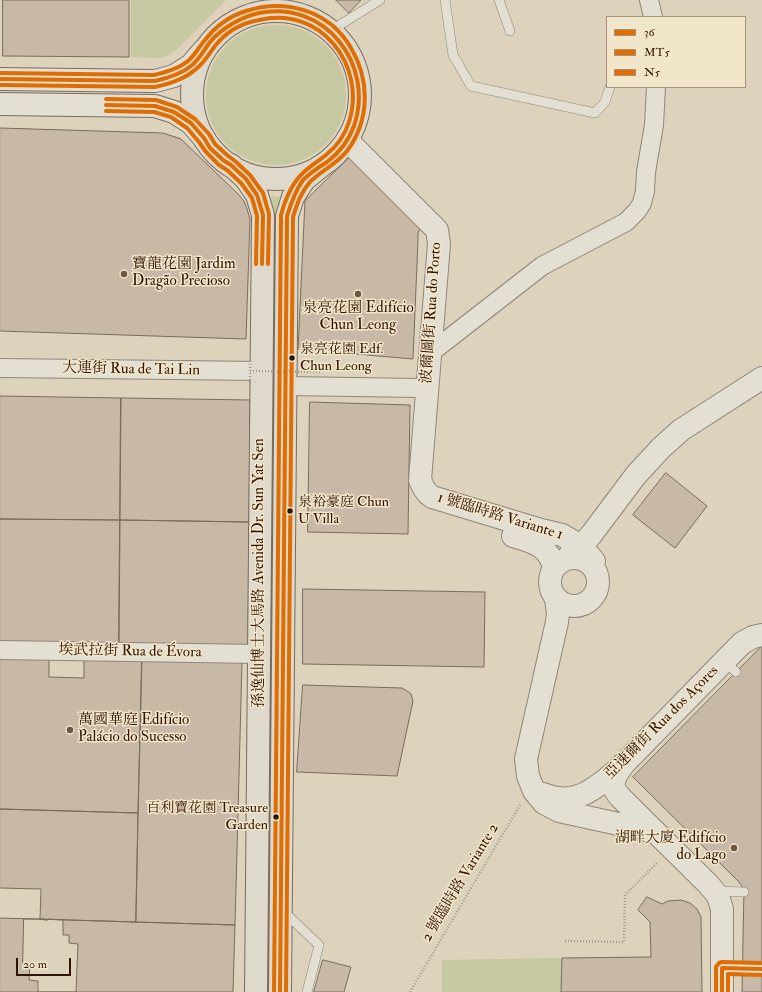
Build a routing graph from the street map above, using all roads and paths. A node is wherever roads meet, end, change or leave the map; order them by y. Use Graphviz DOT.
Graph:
graph roads {
  1 [pos="256,0"];
  2 [pos="299,0"];
  3 [pos="380,0"];
  4 [pos="445,0"];
  5 [pos="499,0"];
  6 [pos="649,0"];
  7 [pos="653,16"];
  8 [pos="235,22"];
  9 [pos="326,29"];
  10 [pos="510,31"];
  11 [pos="204,50"];
  12 [pos="0,79"];
  13 [pos="610,88"];
  14 [pos="656,88"];
  15 [pos="0,104"];
  16 [pos="204,138"];
  17 [pos="347,140"];
  18 [pos="231,165"];
  19 [pos="320,167"];
  20 [pos="425,218"];
  21 [pos="430,354"];
  22 [pos="0,368"];
  23 [pos="253,371"];
  24 [pos="321,372"];
  25 [pos="762,378"];
  26 [pos="285,386"];
  27 [pos="420,388"];
  28 [pos="415,460"];
  29 [pos="423,489"];
  30 [pos="583,552"];
  31 [pos="556,599"];
  32 [pos="580,606"];
  33 [pos="762,635"];
  34 [pos="552,646"];
  35 [pos="0,650"];
  36 [pos="259,654"];
  37 [pos="630,758"];
  38 [pos="533,788"];
  39 [pos="655,832"];
  40 [pos="672,848"];
  41 [pos="744,892"];
  42 [pos="719,894"];
  43 [pos="281,909"];
  44 [pos="565,942"];
  45 [pos="722,968"];
  46 [pos="762,969"];
  47 [pos="256,992"];
  48 [pos="280,992"];
  49 [pos="307,992"];
  50 [pos="410,992"];
  51 [pos="722,992"];
  1 -- 8 [label="main road"];
  2 -- 9 [label="main road"];
  3 -- 9 [label="lane"];
  4 -- 13 [label="lane"];
  5 -- 10 [label="lane"];
  6 -- 7 [label="street"];
  8 -- 9 [label="main road"];
  8 -- 11 [label="main road"];
  9 -- 17 [label="main road, 孫逸仙博士大馬路 Avenida Dr. Sun Yat Sen"];
  11 -- 12 [label="street"];
  11 -- 16 [label="main road"];
  14 -- 21 [label="street"];
  15 -- 16 [label="street"];
  16 -- 18 [label="main road"];
  17 -- 19 [label="main road, 孫逸仙博士大馬路 Avenida Dr. Sun Yat Sen"];
  17 -- 20 [label="street"];
  18 -- 19 [label="main road"];
  18 -- 23 [label="main road, 孫逸仙博士大馬路 Avenida Dr. Sun Yat Sen"];
  19 -- 26 [label="main road, 孫逸仙博士大馬路 Avenida Dr. Sun Yat Sen"];
  20 -- 21 [label="street, 波爾圖街 Rua do Porto"];
  20 -- 27 [label="street, 波爾圖街 Rua do Porto"];
  21 -- 29 [label="street, 波爾圖街 Rua do Porto"];
  22 -- 23 [label="street, 大連街 Rua de Tai Lin"];
  23 -- 24 [label="path, bridge"];
  23 -- 36 [label="main road, 孫逸仙博士大馬路 Avenida Dr. Sun Yat Sen"];
  25 -- 30 [label="street"];
  26 -- 27 [label="street"];
  26 -- 43 [label="main road, 孫逸仙博士大馬路 Avenida Dr. Sun Yat Sen"];
  27 -- 28 [label="street, 波爾圖街 Rua do Porto"];
  28 -- 30 [label="street, 1 號臨時路 Variante 1"];
  29 -- 30 [label="street, 1 號臨時路 Variante 1"];
  30 -- 31 [label="street, 1 號臨時路 Variante 1"];
  30 -- 32 [label="street, 1 號臨時路 Variante 1"];
  31 -- 32 [label="street"];
  31 -- 34 [label="street, 1 號臨時路 Variante 1"];
  32 -- 34 [label="street, 1 號臨時路 Variante 1"];
  33 -- 37 [label="street, 亞速爾街 Rua dos Açores"];
  34 -- 38 [label="street, 1 號臨時路 Variante 1"];
  35 -- 36 [label="street, 埃武拉街 Rua de Évora"];
  36 -- 47 [label="main road, 孫逸仙博士大馬路 Avenida Dr. Sun Yat Sen"];
  37 -- 38 [label="street, 亞速爾街 Rua dos Açores"];
  37 -- 39 [label="street"];
  38 -- 39 [label="street, 1 號臨時路 Variante 1"];
  38 -- 50 [label="path, 2 號臨時路 Variante 2"];
  39 -- 40 [label="street"];
  40 -- 42 [label="street"];
  40 -- 44 [label="path"];
  41 -- 42 [label="lane"];
  42 -- 45 [label="street"];
  43 -- 48 [label="main road, 孫逸仙博士大馬路 Avenida Dr. Sun Yat Sen"];
  43 -- 49 [label="lane"];
  45 -- 46 [label="lane"];
  45 -- 51 [label="street"];
}
